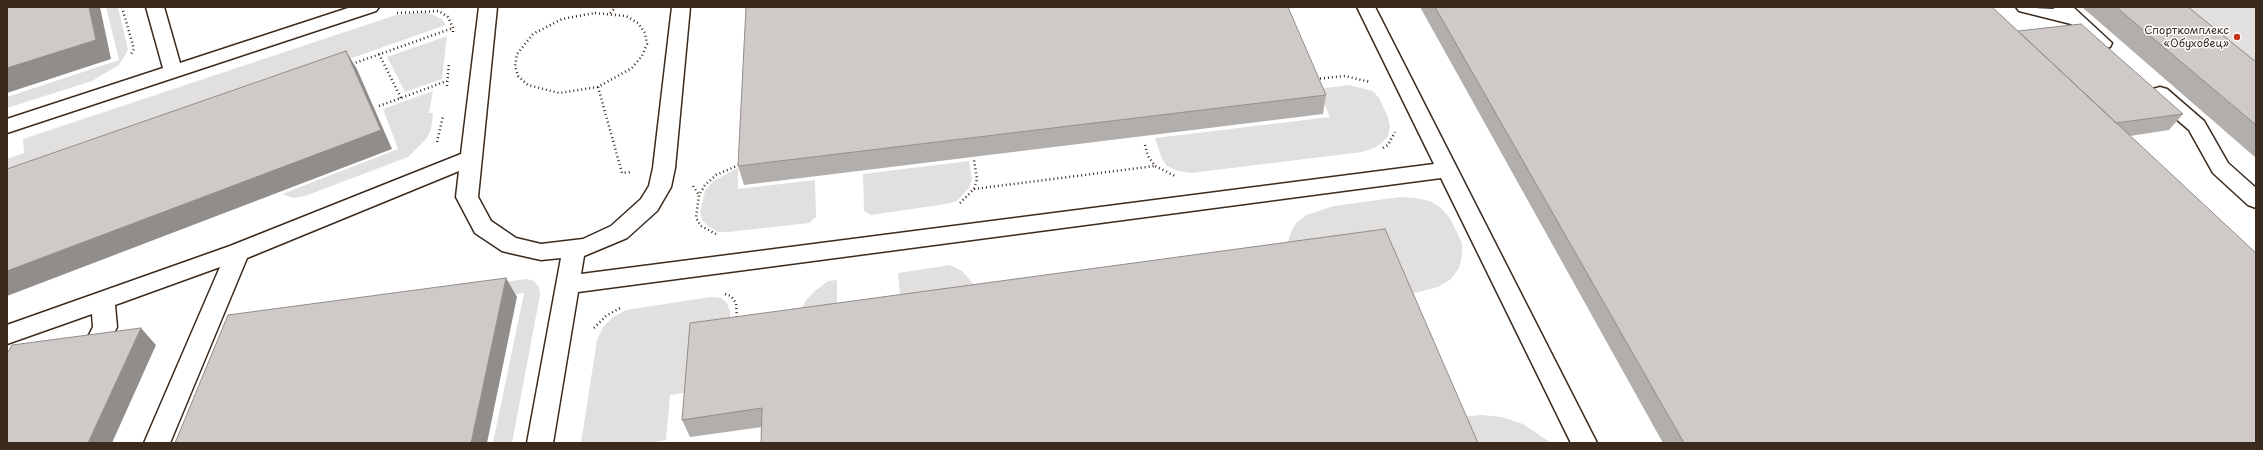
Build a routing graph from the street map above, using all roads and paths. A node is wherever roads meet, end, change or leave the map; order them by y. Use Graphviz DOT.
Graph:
graph roads {
  1 [pos="155,7"];
  2 [pos="370,7"];
  3 [pos="488,7"];
  4 [pos="616,7"];
  5 [pos="681,7"];
  6 [pos="1366,7"];
  7 [pos="2025,7"];
  8 [pos="2062,7"];
  9 [pos="396,13"];
  10 [pos="610,13"];
  11 [pos="2077,21"];
  12 [pos="453,28"];
  13 [pos="453,38"];
  14 [pos="379,54"];
  15 [pos="2119,58"];
  16 [pos="450,59"];
  17 [pos="350,64"];
  18 [pos="173,71"];
  19 [pos="1316,79"];
  20 [pos="446,81"];
  21 [pos="2149,84"];
  22 [pos="1374,85"];
  23 [pos="598,87"];
  24 [pos="448,93"];
  25 [pos="400,98"];
  26 [pos="379,106"];
  27 [pos="445,109"];
  28 [pos="7,126"];
  29 [pos="1396,128"];
  30 [pos="1145,145"];
  31 [pos="1378,152"];
  32 [pos="470,159"];
  33 [pos="974,160"];
  34 [pos="740,165"];
  35 [pos="1155,166"];
  36 [pos="664,168"];
  37 [pos="1448,170"];
  38 [pos="436,173"];
  39 [pos="1180,177"];
  40 [pos="974,189"];
  41 [pos="2256,200"];
  42 [pos="953,206"];
  43 [pos="722,236"];
  44 [pos="574,248"];
  45 [pos="238,252"];
  46 [pos="567,285"];
  47 [pos="720,293"];
  48 [pos="104,300"];
  49 [pos="624,307"];
  50 [pos="737,323"];
  51 [pos="592,333"];
  52 [pos="7,335"];
  53 [pos="92,353"];
  54 [pos="157,443"];
  55 [pos="540,443"];
  56 [pos="1584,443"];
  1 -- 18 [label="lane"];
  2 -- 18 [label="lane"];
  3 -- 32 [label="lane"];
  4 -- 10 [label="path"];
  5 -- 36 [label="lane"];
  6 -- 37 [label="lane"];
  7 -- 11 [label="lane"];
  8 -- 11 [label="lane"];
  9 -- 12 [label="path"];
  10 -- 23 [label="path"];
  10 -- 23 [label="path"];
  11 -- 15 [label="lane"];
  12 -- 13 [label="path"];
  12 -- 14 [label="path"];
  14 -- 17 [label="path"];
  14 -- 25 [label="path"];
  16 -- 20 [label="path"];
  18 -- 28 [label="lane"];
  19 -- 22 [label="path"];
  20 -- 24 [label="path"];
  20 -- 25 [label="path"];
  21 -- 41 [label="lane"];
  23 -- 36 [label="path"];
  25 -- 26 [label="path"];
  27 -- 38 [label="path"];
  29 -- 31 [label="path"];
  30 -- 35 [label="path"];
  32 -- 38 [label="lane"];
  32 -- 44 [label="lane"];
  33 -- 40 [label="path"];
  34 -- 43 [label="path"];
  35 -- 39 [label="path"];
  35 -- 40 [label="path"];
  36 -- 44 [label="lane"];
  37 -- 46 [label="lane"];
  37 -- 56 [label="lane"];
  38 -- 45 [label="lane"];
  40 -- 42 [label="path"];
  44 -- 46 [label="lane"];
  45 -- 48 [label="lane"];
  45 -- 54 [label="lane"];
  46 -- 55 [label="lane"];
  47 -- 50 [label="path"];
  48 -- 52 [label="lane"];
  48 -- 53 [label="lane"];
  49 -- 51 [label="path"];
}
